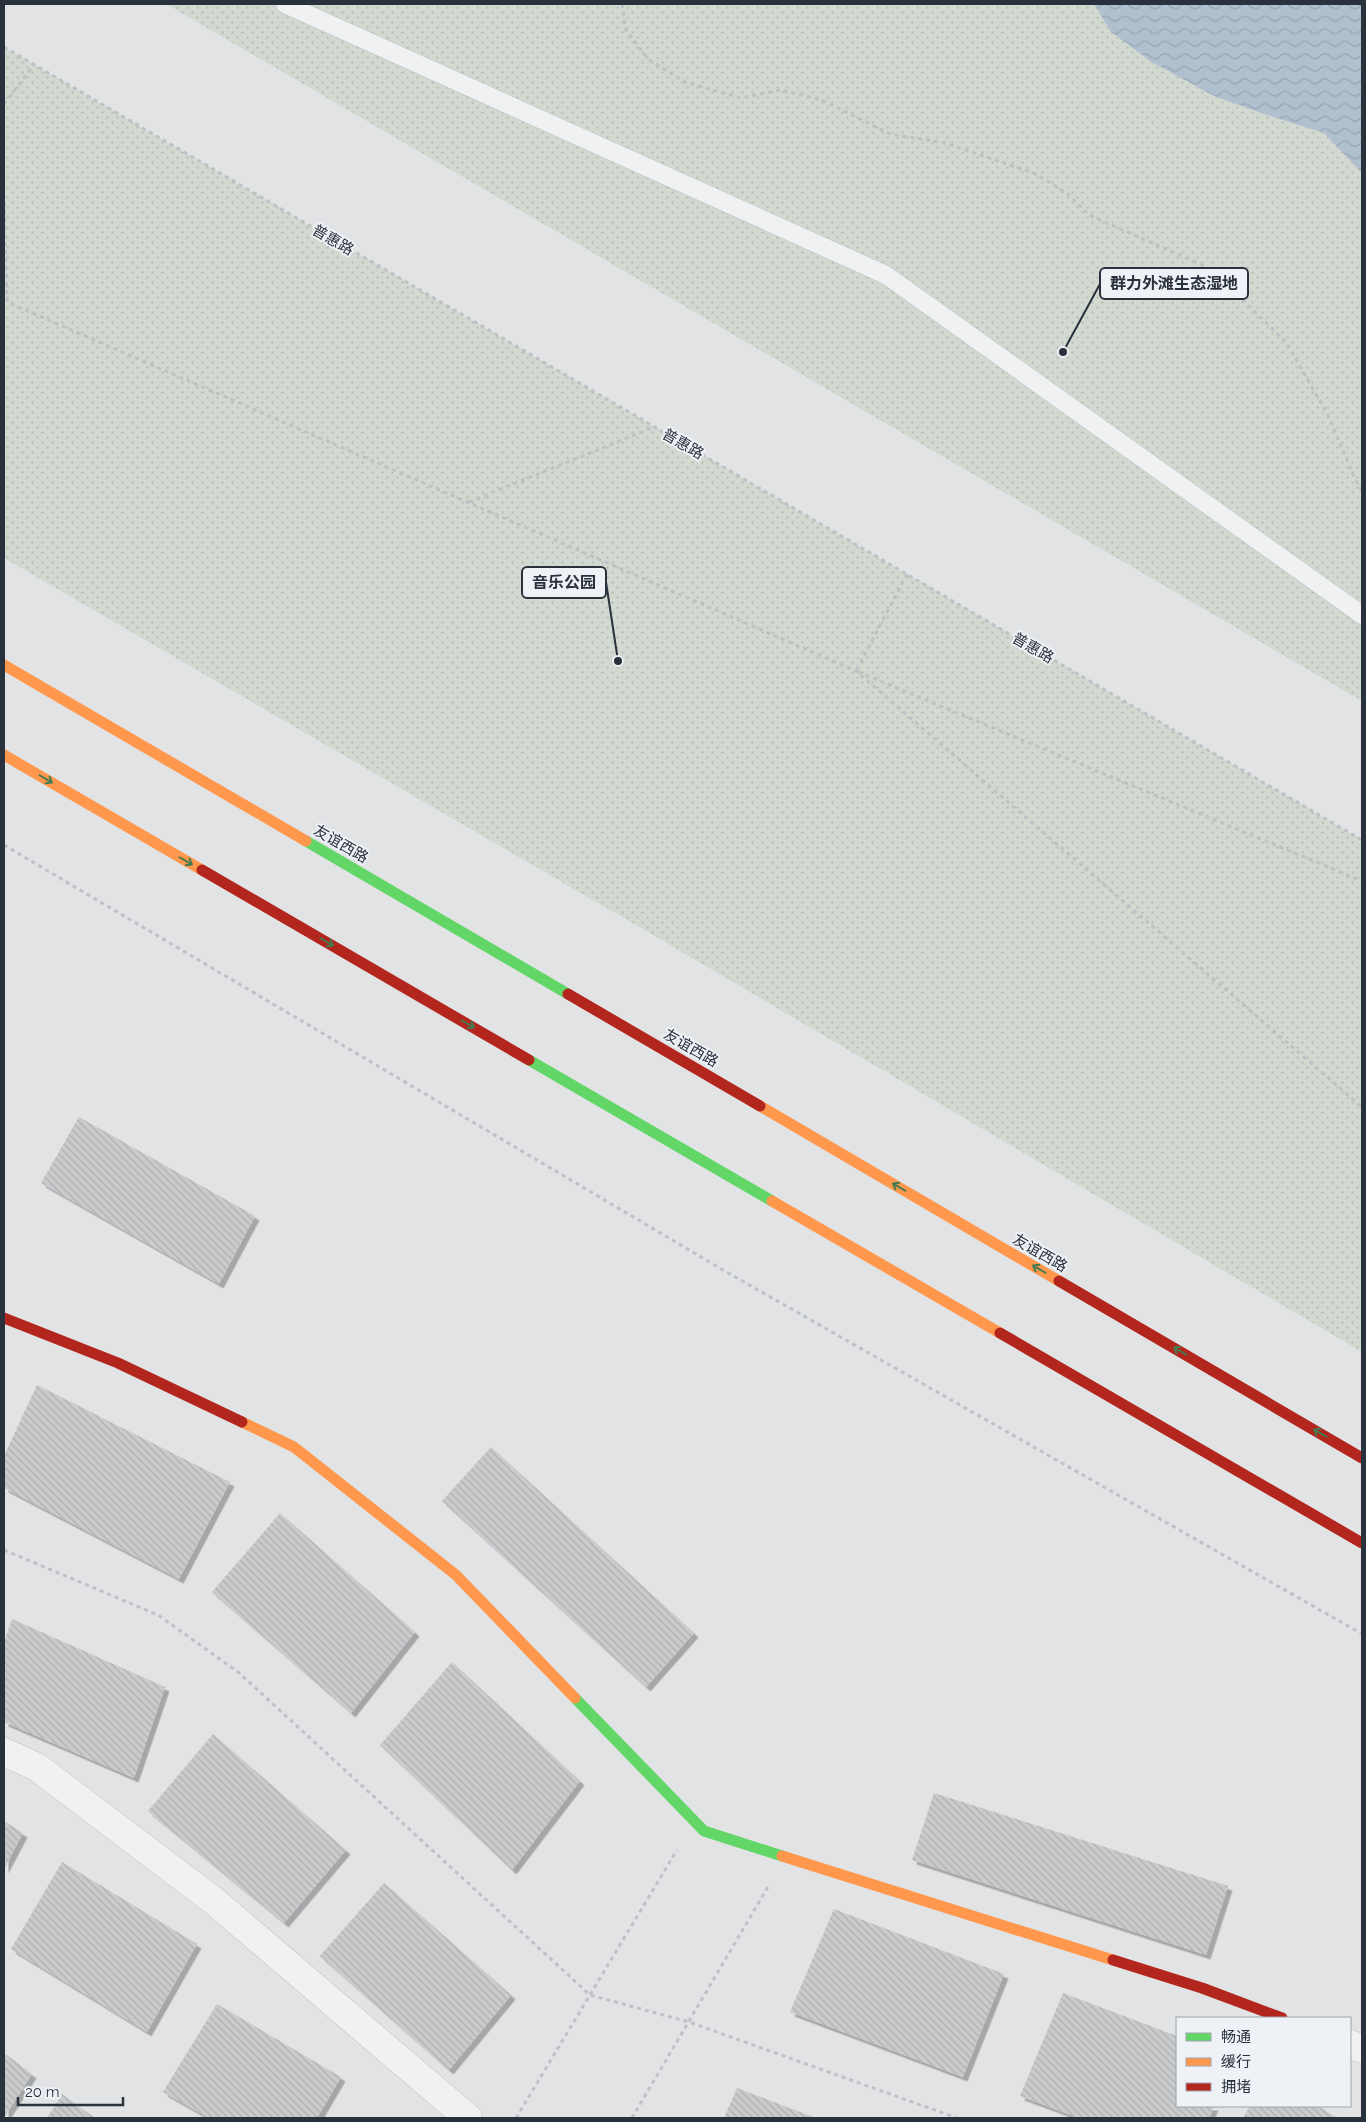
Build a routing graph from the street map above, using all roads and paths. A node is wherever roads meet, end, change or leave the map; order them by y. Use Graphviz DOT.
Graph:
graph roads {
  1 [pos="286,4"];
  2 [pos="622,4"];
  3 [pos="4,47"];
  4 [pos="34,65"];
  5 [pos="4,104"];
  6 [pos="4,194"];
  7 [pos="654,427"];
  8 [pos="1362,490"];
  9 [pos="468,502"];
  10 [pos="906,574"];
  11 [pos="1362,615"];
  12 [pos="4,665"];
  13 [pos="856,671"];
  14 [pos="4,755"];
  15 [pos="1362,840"];
  16 [pos="4,845"];
  17 [pos="1362,881"];
  18 [pos="1362,1107"];
  19 [pos="4,1318"];
  20 [pos="1362,1458"];
  21 [pos="1362,1543"];
  22 [pos="4,1550"];
  23 [pos="1362,1634"];
  24 [pos="4,1752"];
  25 [pos="694,1822"];
  26 [pos="786,1857"];
  27 [pos="590,1995"];
  28 [pos="1279,2017"];
  29 [pos="689,2022"];
  30 [pos="468,2118"];
  31 [pos="516,2118"];
  32 [pos="632,2118"];
  33 [pos="958,2118"];
  1 -- 11 [label="lane"];
  2 -- 8 [label="path"];
  3 -- 4 [label="path, 普惠路"];
  4 -- 5 [label="path"];
  4 -- 7 [label="path, 普惠路"];
  6 -- 9 [label="path"];
  7 -- 9 [label="path"];
  7 -- 10 [label="path, 普惠路"];
  9 -- 13 [label="path"];
  10 -- 13 [label="path"];
  10 -- 15 [label="path, 普惠路"];
  20 -- 12 [label="main road, 友谊西路, one-way"];
  13 -- 17 [label="path"];
  13 -- 18 [label="path"];
  14 -- 21 [label="main road, one-way"];
  16 -- 23 [label="path"];
  19 -- 25 [label="main road"];
  22 -- 27 [label="path"];
  24 -- 30 [label="street"];
  25 -- 26 [label="main road"];
  25 -- 27 [label="path"];
  26 -- 28 [label="main road"];
  26 -- 29 [label="path"];
  27 -- 29 [label="path"];
  27 -- 31 [label="path"];
  29 -- 32 [label="path"];
  29 -- 33 [label="path"];
}
